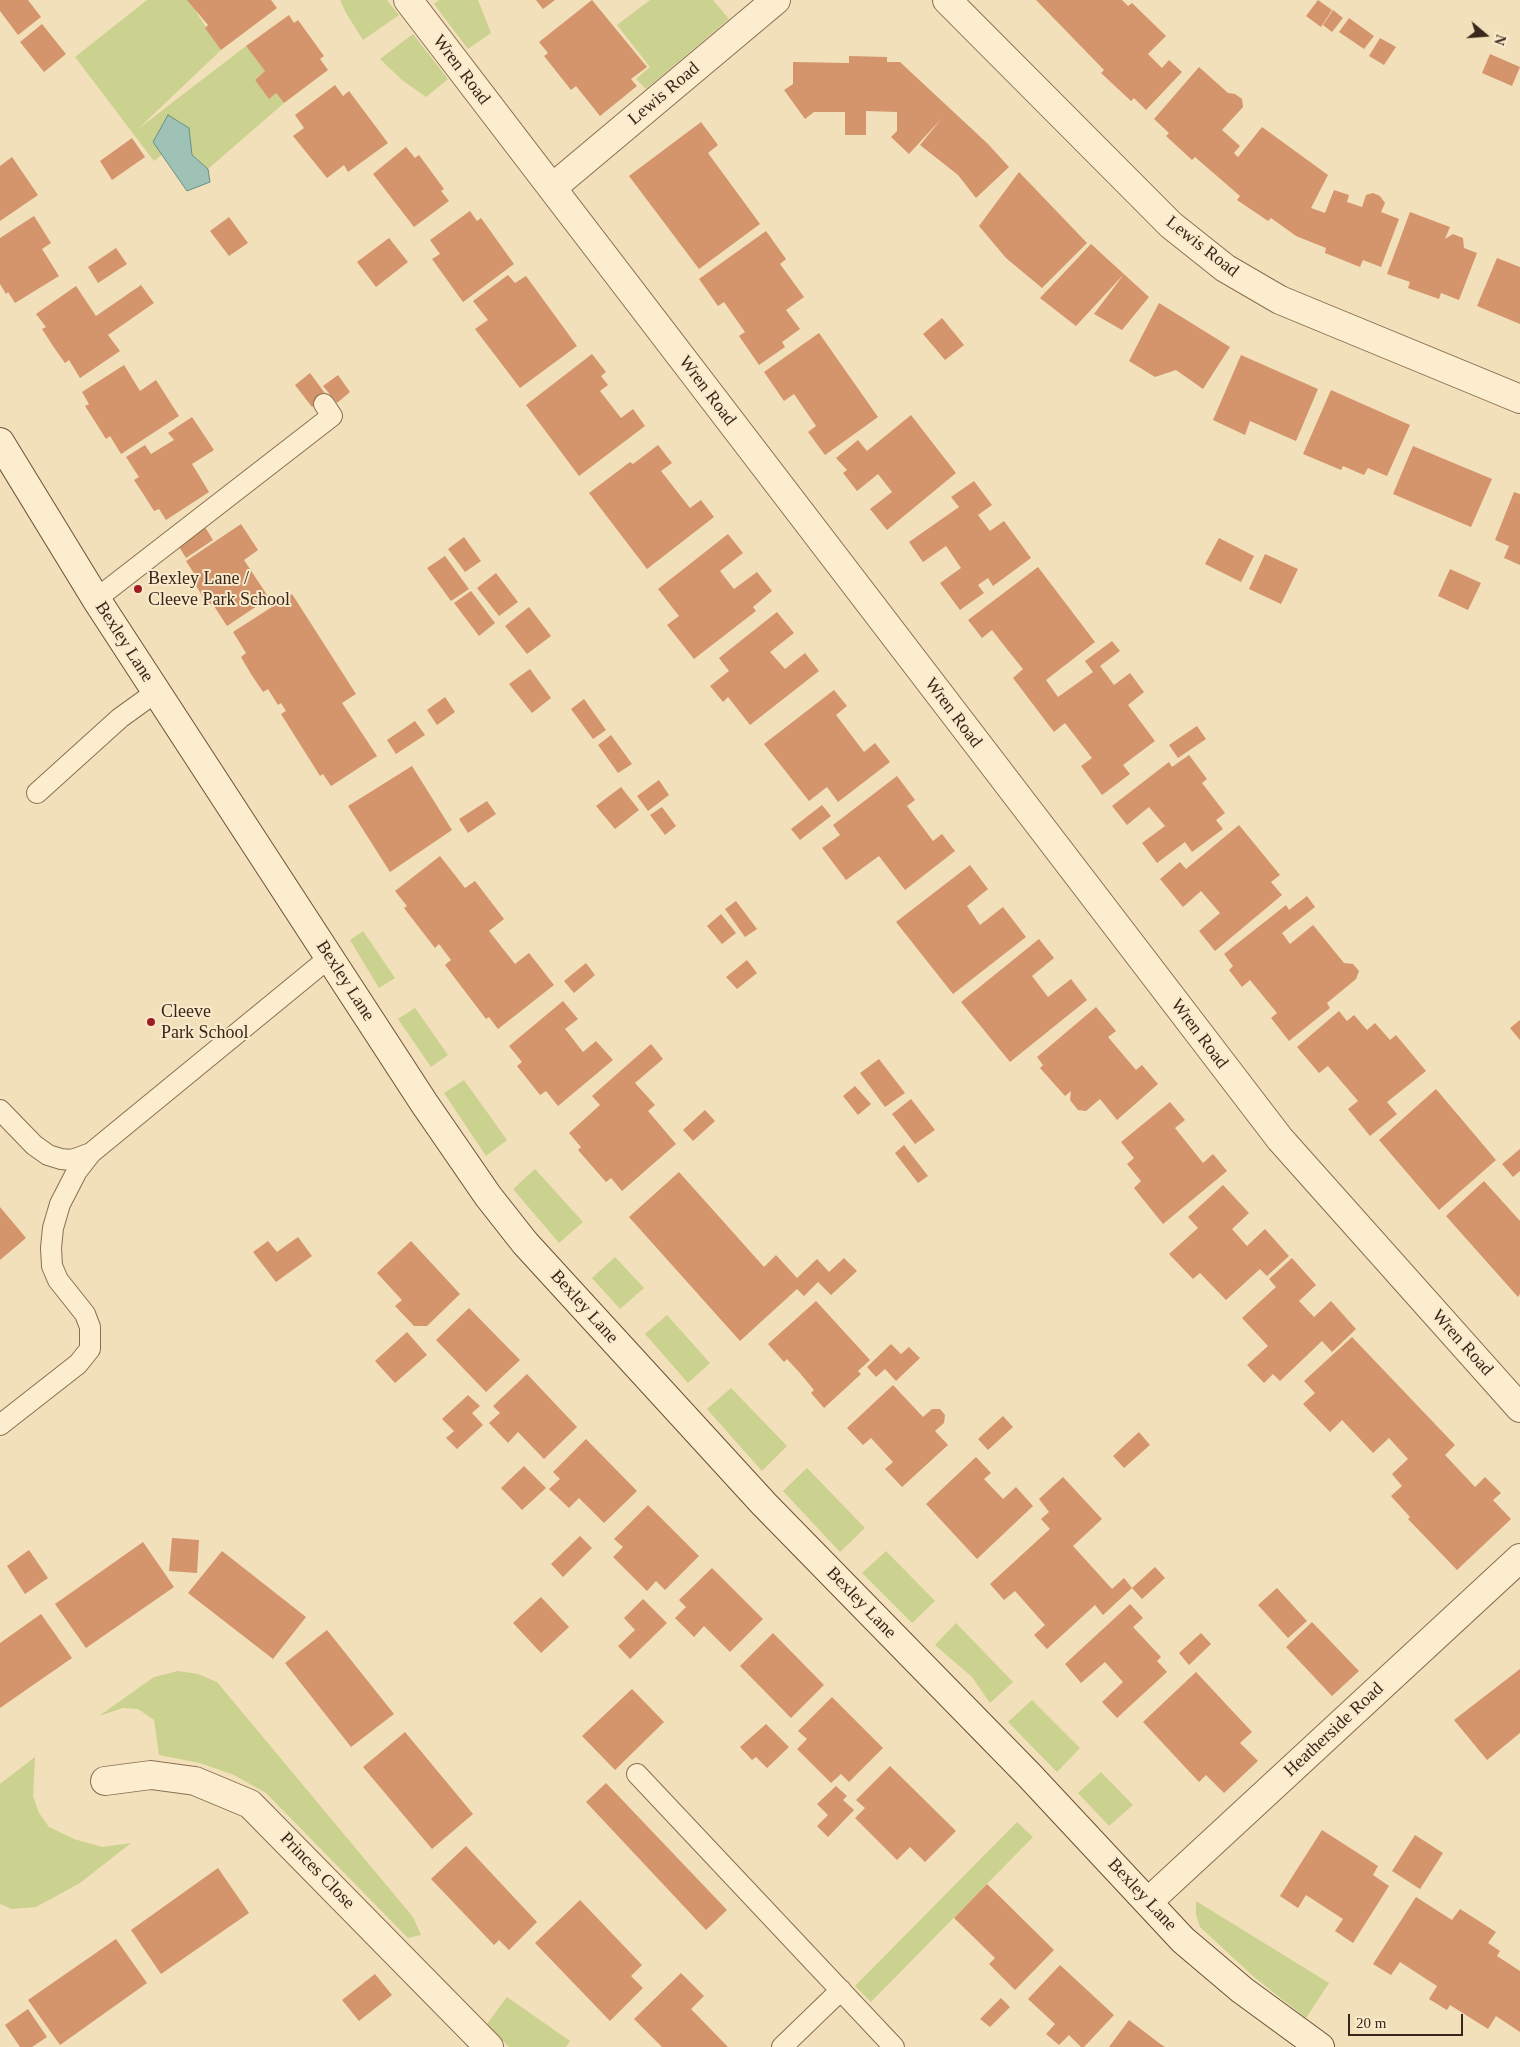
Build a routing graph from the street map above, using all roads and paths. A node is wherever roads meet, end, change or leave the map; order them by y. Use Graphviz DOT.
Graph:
graph roads {
  1 [pos="408,0"];
  2 [pos="776,0"];
  3 [pos="947,0"];
  4 [pos="552,188"];
  5 [pos="1520,399"];
  6 [pos="324,404"];
  7 [pos="0,442"];
  8 [pos="96,599"];
  9 [pos="156,692"];
  10 [pos="37,793"];
  11 [pos="330,956"];
  12 [pos="0,1110"];
  13 [pos="91,1153"];
  14 [pos="1520,1408"];
  15 [pos="0,1425"];
  16 [pos="1520,1558"];
  17 [pos="637,1774"];
  18 [pos="105,1781"];
  19 [pos="1148,1902"];
  20 [pos="841,1990"];
  21 [pos="489,2047"];
  22 [pos="782,2047"];
  23 [pos="894,2047"];
  24 [pos="1320,2047"];
  1 -- 4 [label="street, Wren Road"];
  2 -- 4 [label="street, Lewis Road"];
  3 -- 5 [label="street, Lewis Road"];
  4 -- 14 [label="street, Wren Road"];
  6 -- 8 [label="lane"];
  7 -- 8 [label="street, Bexley Lane"];
  8 -- 9 [label="street, Bexley Lane"];
  9 -- 10 [label="lane"];
  9 -- 11 [label="street, Bexley Lane"];
  11 -- 13 [label="lane"];
  11 -- 19 [label="street, Bexley Lane"];
  12 -- 13 [label="lane"];
  13 -- 15 [label="lane"];
  16 -- 19 [label="street, Heatherside Road"];
  17 -- 20 [label="lane"];
  18 -- 21 [label="street, Princes Close"];
  19 -- 24 [label="street, Bexley Lane"];
  20 -- 22 [label="lane"];
  20 -- 23 [label="lane"];
}
